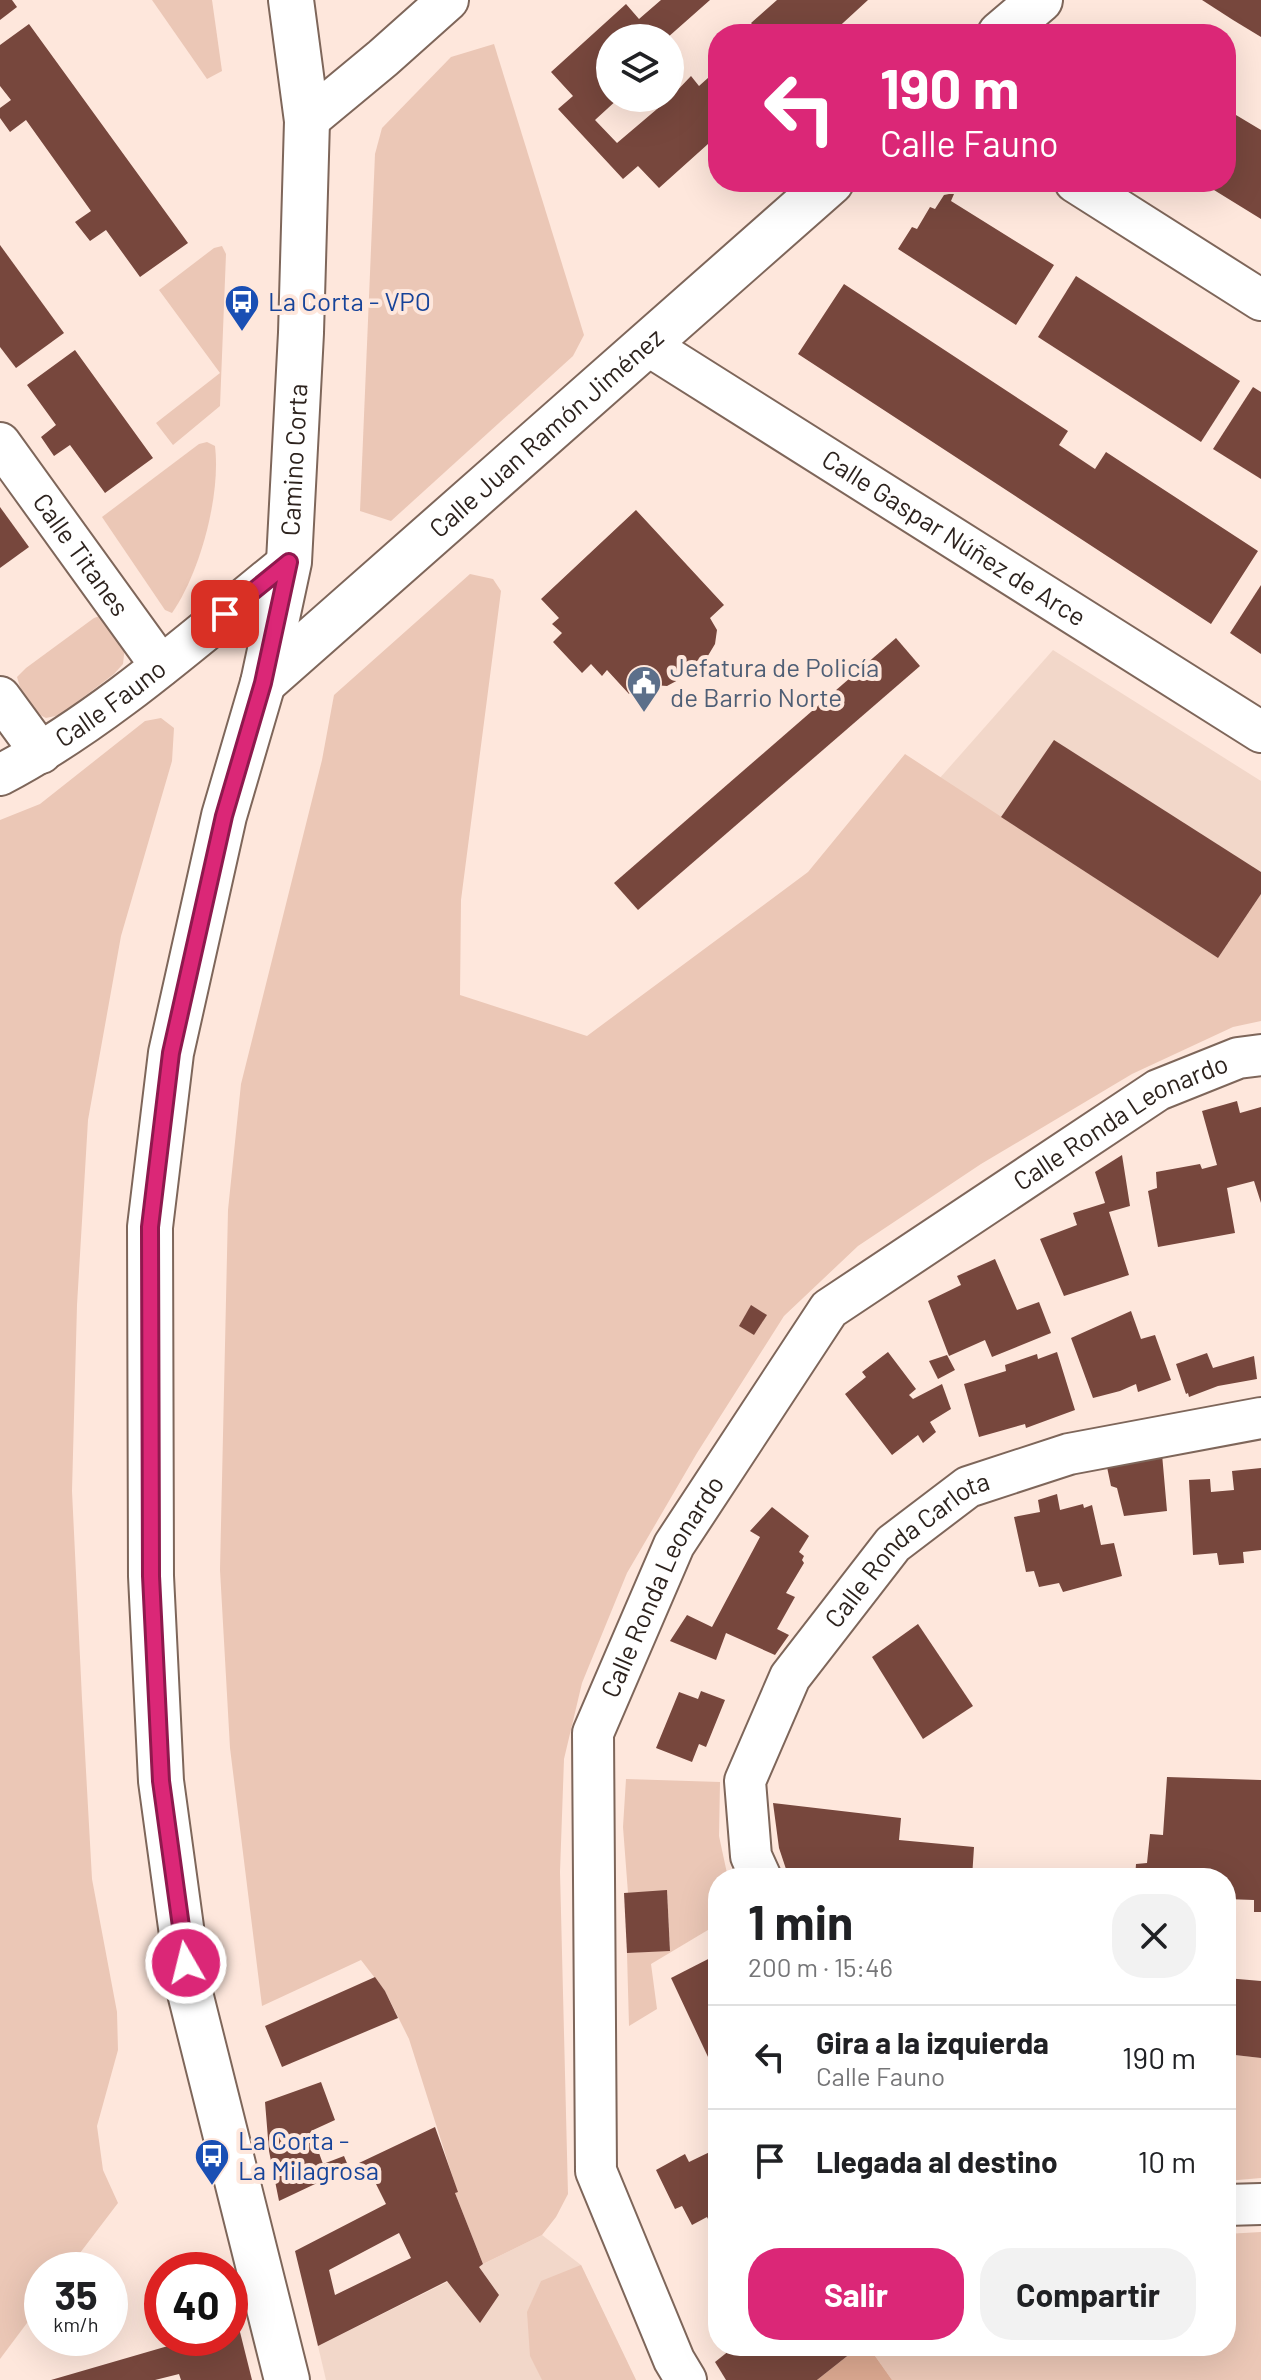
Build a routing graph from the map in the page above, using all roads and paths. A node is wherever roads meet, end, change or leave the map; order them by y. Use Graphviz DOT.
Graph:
graph roads {
  1 [pos="291,0"];
  2 [pos="448,0"];
  3 [pos="1040,0"];
  4 [pos="1012,24"];
  5 [pos="307,121"];
  6 [pos="820,192"];
  7 [pos="1091,192"];
  8 [pos="1261,300"];
  9 [pos="646,344"];
  10 [pos="0,443"];
  11 [pos="289,562"];
  12 [pos="161,666"];
  13 [pos="263,683"];
  14 [pos="0,697"];
  15 [pos="1261,732"];
  16 [pos="41,753"];
  17 [pos="0,775"];
  18 [pos="1261,1055"];
  19 [pos="1261,1418"];
  20 [pos="756,1868"];
  21 [pos="1261,2204"];
  22 [pos="1236,2205"];
  23 [pos="287,2380"];
  24 [pos="686,2380"];
  1 -- 5 [label="street, Camino Corta"];
  2 -- 5 [label="street"];
  3 -- 4 [label="street"];
  5 -- 11 [label="street, Camino Corta"];
  6 -- 9 [label="street, Calle Juan Ramón Jiménez"];
  7 -- 8 [label="street"];
  9 -- 13 [label="street, Calle Juan Ramón Jiménez"];
  9 -- 15 [label="street, Calle Gaspar Núñez de Arce"];
  10 -- 12 [label="street, Calle Titanes"];
  11 -- 12 [label="street, Calle Fauno"];
  11 -- 13 [label="street, Camino Corta"];
  12 -- 16 [label="street, Calle Fauno"];
  13 -- 23 [label="street, Camino Corta"];
  14 -- 16 [label="street"];
  16 -- 17 [label="street, Calle Fauno"];
  18 -- 24 [label="street, Calle Ronda Leonardo"];
  19 -- 20 [label="street, Calle Ronda Carlota"];
  21 -- 22 [label="street"];
}
